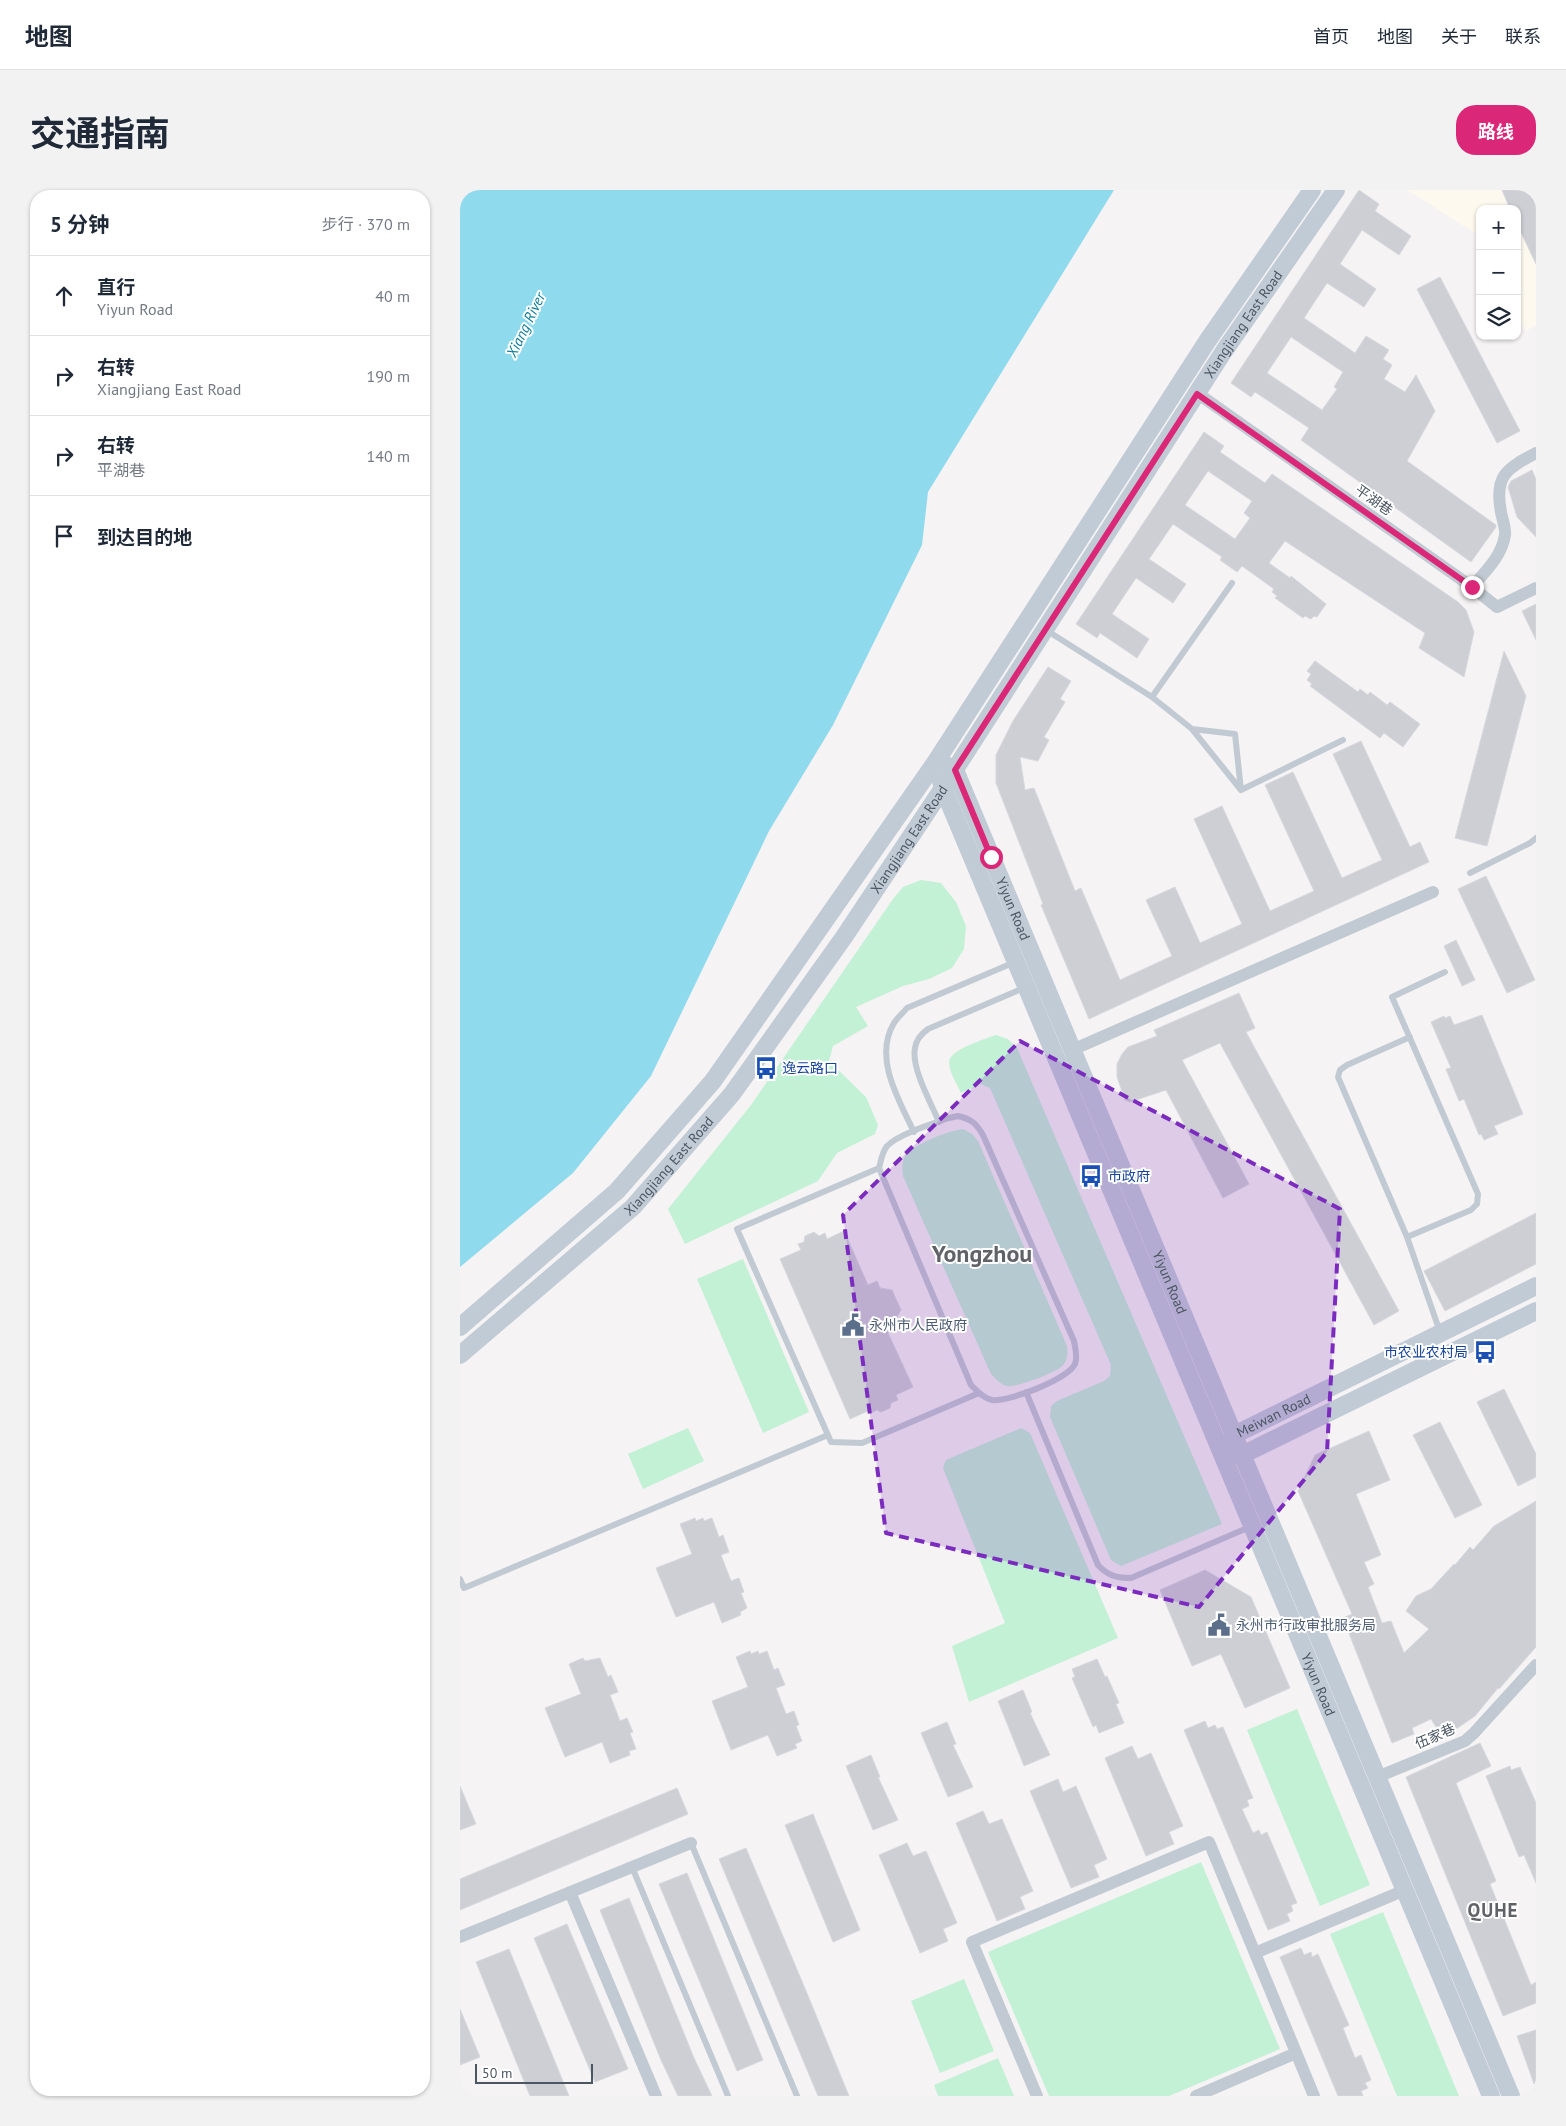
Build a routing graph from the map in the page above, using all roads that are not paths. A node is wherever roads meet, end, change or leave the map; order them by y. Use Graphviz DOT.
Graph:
graph roads {
  1 [pos="1312,190"];
  2 [pos="1336,190"];
  3 [pos="1197,394"];
  4 [pos="1536,453"];
  5 [pos="1232,584"];
  6 [pos="1472,587"];
  7 [pos="1536,588"];
  8 [pos="1045,630"];
  9 [pos="1152,697"];
  10 [pos="1192,729"];
  11 [pos="1343,740"];
  12 [pos="937,760"];
  13 [pos="955,770"];
  14 [pos="943,788"];
  15 [pos="1241,790"];
  16 [pos="1536,838"];
  17 [pos="1470,873"];
  18 [pos="1433,892"];
  19 [pos="1016,962"];
  20 [pos="1445,972"];
  21 [pos="1026,987"];
  22 [pos="1410,1038"];
  23 [pos="1072,1050"];
  24 [pos="939,1122"];
  25 [pos="914,1132"];
  26 [pos="879,1168"];
  27 [pos="1407,1237"];
  28 [pos="1536,1286"];
  29 [pos="1536,1310"];
  30 [pos="460,1327"];
  31 [pos="1440,1333"];
  32 [pos="460,1355"];
  33 [pos="1026,1392"];
  34 [pos="979,1393"];
  35 [pos="828,1435"];
  36 [pos="1234,1435"];
  37 [pos="1222,1453"];
  38 [pos="1242,1454"];
  39 [pos="1252,1526"];
  40 [pos="460,1579"];
  41 [pos="1536,1665"];
  42 [pos="1377,1777"];
  43 [pos="691,1843"];
  44 [pos="632,1867"];
  45 [pos="1405,1890"];
  46 [pos="570,1892"];
  47 [pos="460,1937"];
  48 [pos="1255,1953"];
  49 [pos="1296,2053"];
  50 [pos="656,2096"];
  51 [pos="728,2096"];
  52 [pos="797,2096"];
  53 [pos="1037,2096"];
  54 [pos="1196,2096"];
  55 [pos="1314,2096"];
  56 [pos="1491,2096"];
  57 [pos="1511,2096"];
  1 -- 12 [label="street, Xiangjiang East Road"];
  2 -- 3 [label="street, Xiangjiang East Road"];
  3 -- 6 [label="street, 平湖巷"];
  3 -- 8 [label="street, Xiangjiang East Road"];
  4 -- 6 [label="street"];
  5 -- 9 [label="lane"];
  6 -- 7 [label="street, 平湖巷"];
  8 -- 9 [label="lane"];
  8 -- 13 [label="street, Xiangjiang East Road"];
  9 -- 10 [label="lane"];
  10 -- 15 [label="lane"];
  10 -- 15 [label="lane"];
  11 -- 15 [label="lane"];
  12 -- 13 [label="street"];
  12 -- 14 [label="street, Yiyun Road"];
  12 -- 30 [label="street, Xiangjiang East Road"];
  13 -- 14 [label="street, Xiangjiang East Road"];
  13 -- 23 [label="street, Yiyun Road"];
  14 -- 19 [label="street, Yiyun Road"];
  14 -- 32 [label="street, Xiangjiang East Road"];
  16 -- 17 [label="lane"];
  18 -- 23 [label="street"];
  19 -- 21 [label="street, Yiyun Road"];
  19 -- 25 [label="lane"];
  20 -- 22 [label="lane"];
  21 -- 24 [label="lane"];
  21 -- 37 [label="street, Yiyun Road"];
  22 -- 27 [label="lane"];
  22 -- 27 [label="lane"];
  23 -- 36 [label="street, Yiyun Road"];
  24 -- 25 [label="lane"];
  24 -- 33 [label="lane"];
  25 -- 26 [label="lane"];
  26 -- 34 [label="lane"];
  26 -- 35 [label="lane"];
  27 -- 31 [label="lane"];
  28 -- 31 [label="street, Meiwan Road"];
  29 -- 38 [label="street, Meiwan Road"];
  31 -- 36 [label="street, Meiwan Road"];
  33 -- 34 [label="lane"];
  33 -- 39 [label="lane"];
  34 -- 35 [label="lane"];
  35 -- 40 [label="lane"];
  36 -- 37 [label="street, Meiwan Road"];
  36 -- 38 [label="street, Yiyun Road"];
  37 -- 38 [label="street, Meiwan Road"];
  37 -- 39 [label="street, Yiyun Road"];
  38 -- 42 [label="street, Yiyun Road"];
  39 -- 45 [label="street, Yiyun Road"];
  41 -- 42 [label="street, 伍家巷"];
  42 -- 57 [label="street, Yiyun Road"];
  43 -- 44 [label="street"];
  43 -- 52 [label="lane"];
  44 -- 46 [label="street"];
  44 -- 51 [label="lane"];
  45 -- 48 [label="street"];
  45 -- 56 [label="street, Yiyun Road"];
  46 -- 47 [label="street"];
  46 -- 50 [label="street"];
  48 -- 49 [label="street"];
  48 -- 53 [label="street"];
  49 -- 54 [label="street"];
  49 -- 55 [label="street"];
}
